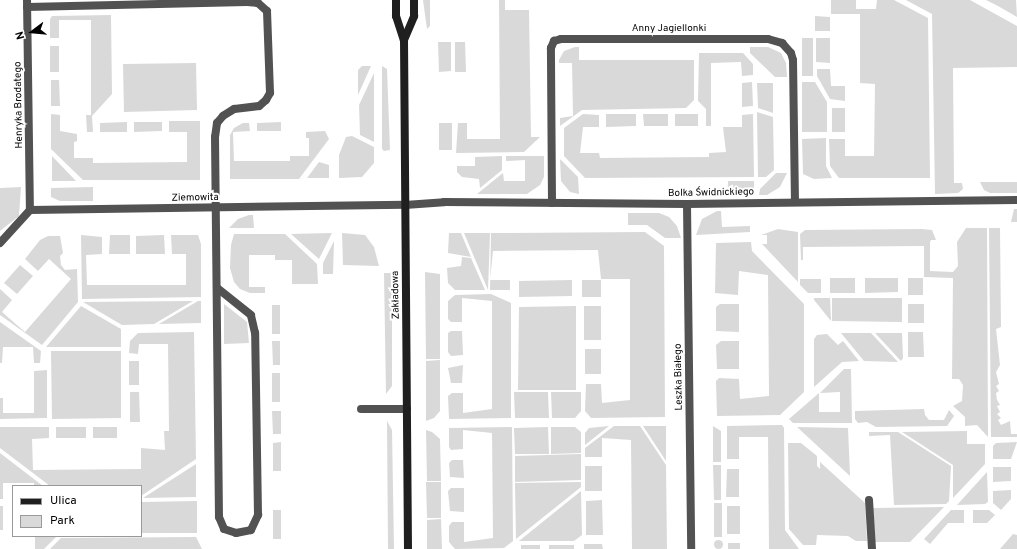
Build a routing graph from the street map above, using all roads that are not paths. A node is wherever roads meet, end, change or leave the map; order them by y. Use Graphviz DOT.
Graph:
graph roads {
  1 [pos="396,0"];
  2 [pos="414,0"];
  3 [pos="27,4"];
  4 [pos="404,40"];
  5 [pos="1017,200"];
  6 [pos="794,202"];
  7 [pos="552,203"];
  8 [pos="688,204"];
  9 [pos="405,205"];
  10 [pos="214,208"];
  11 [pos="30,210"];
  12 [pos="0,243"];
  13 [pos="217,288"];
  14 [pos="360,409"];
  15 [pos="407,409"];
  16 [pos="869,500"];
  17 [pos="408,549"];
  18 [pos="691,549"];
  19 [pos="872,549"];
  1 -- 4 [label="street, Zakładowa"];
  2 -- 4 [label="street, Zakładowa"];
  3 -- 10 [label="street"];
  3 -- 11 [label="street, Henryka Brodatego"];
  4 -- 9 [label="street, Zakładowa"];
  5 -- 6 [label="street, Bolka Świdnickiego"];
  6 -- 7 [label="street, Anny Jagiellonki"];
  6 -- 8 [label="street, Bolka Świdnickiego"];
  7 -- 8 [label="street, Bolka Świdnickiego"];
  7 -- 9 [label="street, Bolka Świdnickiego"];
  8 -- 18 [label="street, Leszka Białego"];
  9 -- 10 [label="street, Ziemowita"];
  9 -- 15 [label="street, Zakładowa"];
  10 -- 11 [label="street, Ziemowita"];
  10 -- 13 [label="street"];
  11 -- 12 [label="street"];
  13 -- 13 [label="street"];
  14 -- 15 [label="street"];
  15 -- 17 [label="street, Zakładowa"];
  16 -- 19 [label="street"];
}
